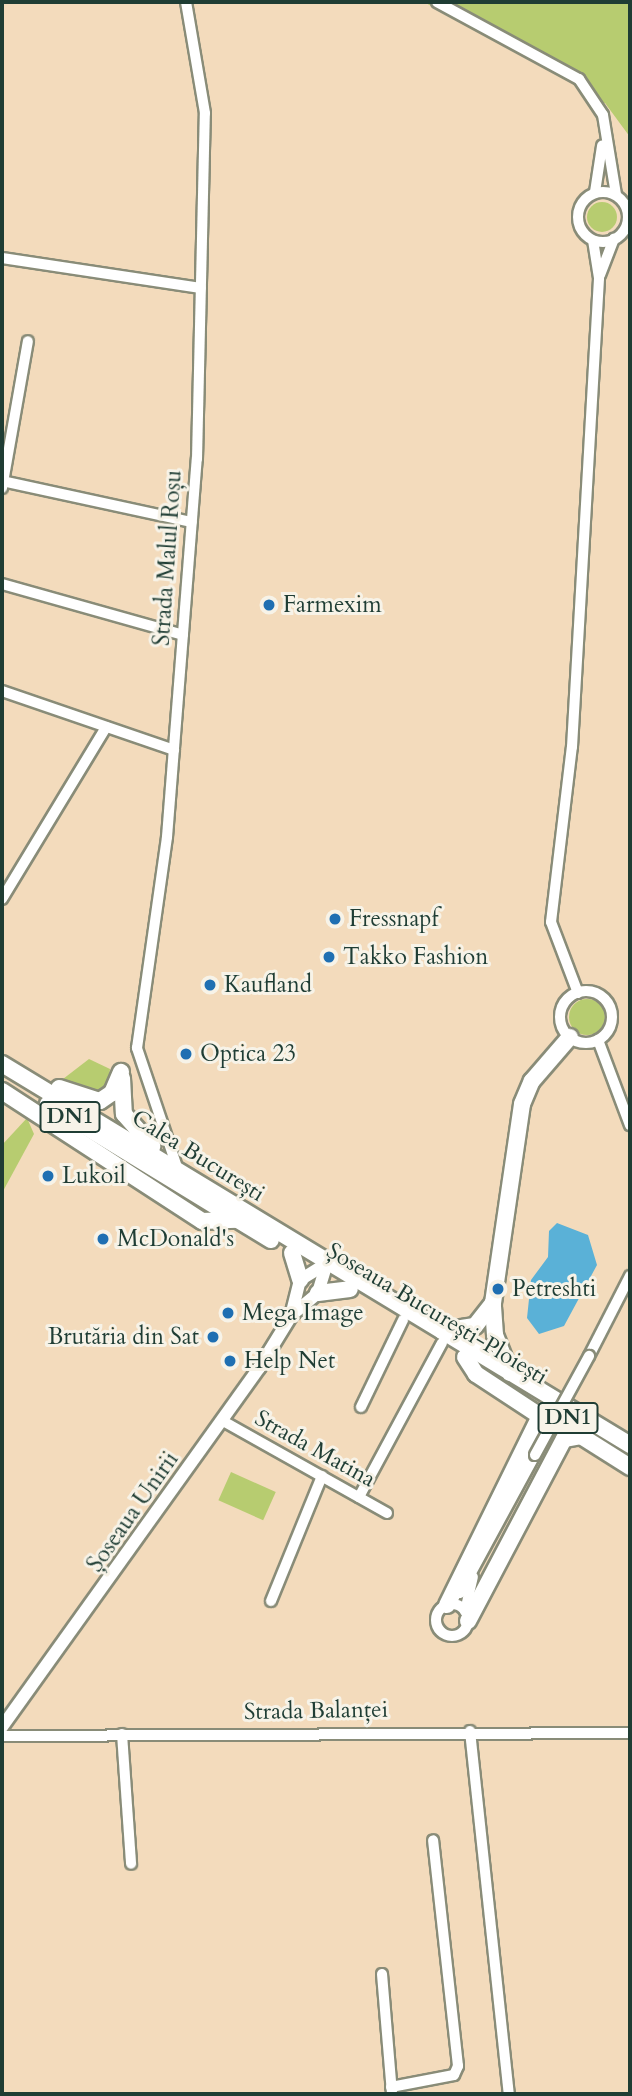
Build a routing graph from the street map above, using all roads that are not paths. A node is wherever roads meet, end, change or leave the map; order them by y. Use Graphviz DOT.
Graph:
graph roads {
  1 [pos="186,2"];
  2 [pos="437,2"];
  3 [pos="603,115"];
  4 [pos="595,192"];
  5 [pos="616,194"];
  6 [pos="614,239"];
  7 [pos="593,241"];
  8 [pos="2,258"];
  9 [pos="599,278"];
  10 [pos="201,288"];
  11 [pos="28,341"];
  12 [pos="2,481"];
  13 [pos="2,488"];
  14 [pos="192,522"];
  15 [pos="2,584"];
  16 [pos="183,635"];
  17 [pos="2,691"];
  18 [pos="106,727"];
  19 [pos="174,750"];
  20 [pos="2,899"];
  21 [pos="578,993"];
  22 [pos="570,1037"];
  23 [pos="598,1040"];
  24 [pos="3,1069"];
  25 [pos="2,1091"];
  26 [pos="158,1114"];
  27 [pos="630,1125"];
  28 [pos="134,1128"];
  29 [pos="178,1170"];
  30 [pos="237,1220"];
  31 [pos="295,1249"];
  32 [pos="323,1268"];
  33 [pos="630,1276"];
  34 [pos="300,1280"];
  35 [pos="350,1289"];
  36 [pos="318,1293"];
  37 [pos="493,1303"];
  38 [pos="291,1316"];
  39 [pos="403,1320"];
  40 [pos="440,1337"];
  41 [pos="464,1357"];
  42 [pos="510,1373"];
  43 [pos="361,1407"];
  44 [pos="223,1421"];
  45 [pos="630,1445"];
  46 [pos="630,1456"];
  47 [pos="630,1467"];
  48 [pos="322,1476"];
  49 [pos="359,1497"];
  50 [pos="387,1513"];
  51 [pos="473,1577"];
  52 [pos="271,1601"];
  53 [pos="451,1605"];
  54 [pos="467,1616"];
  55 [pos="2,1727"];
  56 [pos="470,1731"];
  57 [pos="630,1733"];
  58 [pos="122,1734"];
  59 [pos="2,1736"];
  60 [pos="433,1840"];
  61 [pos="131,1864"];
  62 [pos="382,1974"];
  63 [pos="392,2091"];
  64 [pos="509,2094"];
  1 -- 10 [label="street, Strada Malul Roșu"];
  2 -- 3 [label="street"];
  3 -- 4 [label="street"];
  3 -- 5 [label="street"];
  4 -- 5 [label="street"];
  4 -- 7 [label="street"];
  5 -- 6 [label="street"];
  6 -- 7 [label="street"];
  6 -- 9 [label="street"];
  7 -- 9 [label="street"];
  8 -- 10 [label="street"];
  9 -- 21 [label="street"];
  10 -- 14 [label="street, Strada Malul Roșu"];
  11 -- 12 [label="street"];
  12 -- 13 [label="street"];
  12 -- 14 [label="street"];
  14 -- 16 [label="street, Strada Malul Roșu"];
  15 -- 16 [label="street"];
  16 -- 19 [label="street, Strada Malul Roșu"];
  17 -- 18 [label="street"];
  18 -- 19 [label="street"];
  18 -- 20 [label="street"];
  19 -- 26 [label="street, Strada Malul Roșu"];
  21 -- 22 [label="street"];
  21 -- 23 [label="street"];
  22 -- 23 [label="street"];
  22 -- 37 [label="highway"];
  23 -- 27 [label="street"];
  24 -- 28 [label="highway"];
  24 -- 29 [label="highway, Calea București / DN1"];
  24 -- 30 [label="highway, Calea București / DN1"];
  25 -- 30 [label="highway"];
  26 -- 28 [label="street"];
  26 -- 29 [label="street, Strada Malul Roșu"];
  28 -- 29 [label="highway"];
  29 -- 31 [label="highway, Calea București / DN1"];
  30 -- 31 [label="highway, Calea București / DN1"];
  31 -- 32 [label="highway, Șoseaua București-Ploiești / DN1"];
  31 -- 34 [label="highway"];
  32 -- 34 [label="main road"];
  32 -- 35 [label="highway, Șoseaua București-Ploiești / DN1"];
  32 -- 36 [label="main road"];
  32 -- 40 [label="highway, Șoseaua București-Ploiești / DN1"];
  33 -- 51 [label="street, bridge"];
  34 -- 38 [label="main road, Șoseaua Unirii"];
  35 -- 36 [label="highway"];
  35 -- 39 [label="highway, Șoseaua București-Ploiești / DN1"];
  36 -- 38 [label="main road, Șoseaua Unirii"];
  37 -- 40 [label="highway"];
  37 -- 42 [label="highway"];
  38 -- 44 [label="main road, Șoseaua Unirii"];
  39 -- 40 [label="highway, Șoseaua București-Ploiești / DN1"];
  39 -- 43 [label="street"];
  40 -- 41 [label="highway, Șoseaua București-Ploiești / DN1"];
  40 -- 42 [label="highway, Șoseaua București-Ploiești / DN1"];
  40 -- 49 [label="street"];
  41 -- 46 [label="highway, Șoseaua București-Ploiești / DN1"];
  41 -- 53 [label="highway"];
  42 -- 45 [label="highway, Șoseaua București-Ploiești / DN1"];
  44 -- 48 [label="street, Strada Matina"];
  44 -- 55 [label="main road, Șoseaua Unirii"];
  47 -- 54 [label="highway"];
  48 -- 49 [label="street, Strada Matina"];
  48 -- 52 [label="street"];
  49 -- 50 [label="street, Strada Matina"];
  51 -- 53 [label="street"];
  51 -- 54 [label="street"];
  53 -- 54 [label="street"];
  53 -- 54 [label="street"];
  56 -- 57 [label="street, Strada Balanței"];
  56 -- 58 [label="street, Strada Balanței"];
  56 -- 64 [label="street"];
  58 -- 59 [label="street, Strada Balanței"];
  58 -- 61 [label="street"];
  60 -- 63 [label="street"];
  62 -- 63 [label="street"];
}
